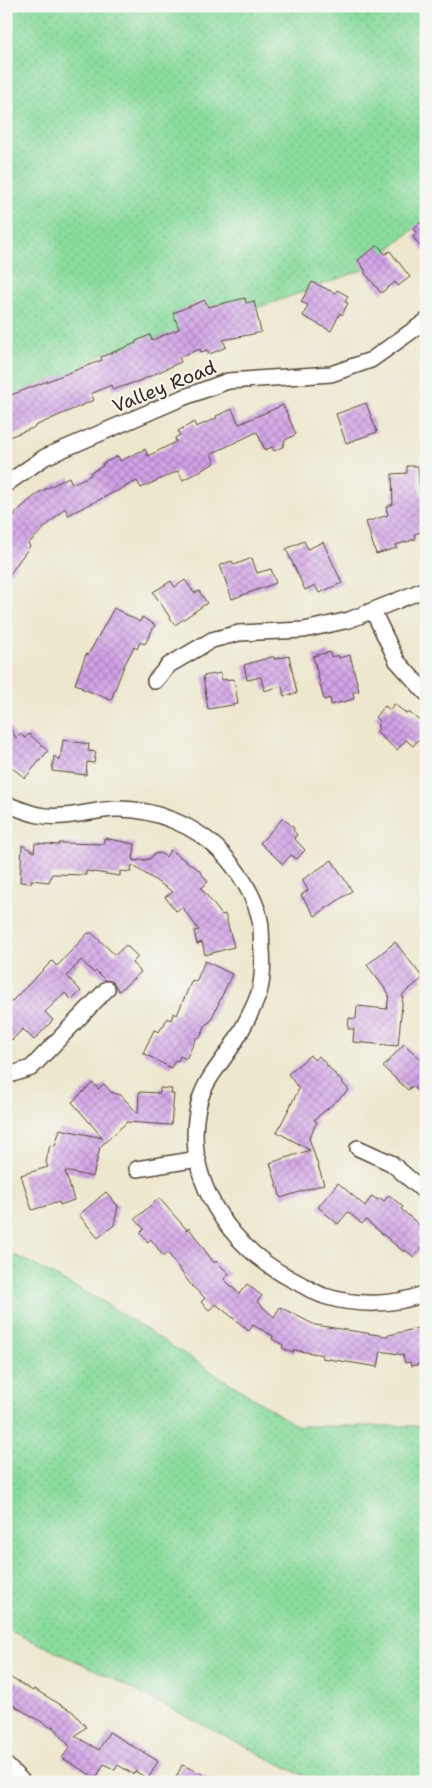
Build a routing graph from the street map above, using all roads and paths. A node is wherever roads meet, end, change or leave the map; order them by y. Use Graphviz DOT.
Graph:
graph roads {
  1 [pos="426,321"];
  2 [pos="6,484"];
  3 [pos="426,589"];
  4 [pos="373,611"];
  5 [pos="155,681"];
  6 [pos="426,693"];
  7 [pos="6,804"];
  8 [pos="107,989"];
  9 [pos="6,1076"];
  10 [pos="358,1148"];
  11 [pos="198,1159"];
  12 [pos="137,1169"];
  13 [pos="426,1193"];
  14 [pos="426,1293"];
  15 [pos="6,1765"];
  16 [pos="23,1782"];
  1 -- 2 [label="street, Valley Road"];
  3 -- 4 [label="street"];
  4 -- 5 [label="street"];
  4 -- 6 [label="street"];
  7 -- 11 [label="street"];
  8 -- 9 [label="street"];
  10 -- 13 [label="street"];
  11 -- 12 [label="street"];
  11 -- 14 [label="street"];
  15 -- 16 [label="street"];
}
